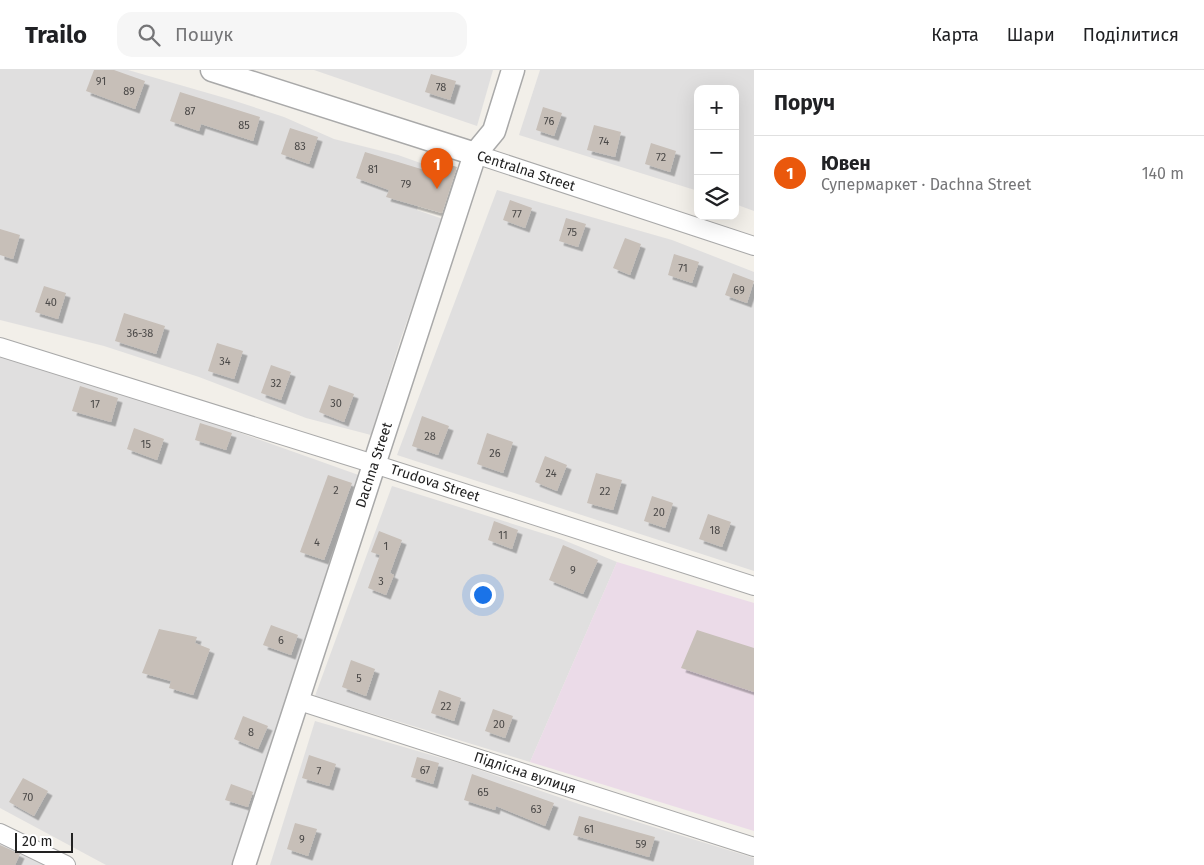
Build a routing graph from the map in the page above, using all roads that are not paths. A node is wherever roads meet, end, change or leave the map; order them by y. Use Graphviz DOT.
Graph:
graph roads {
  1 [pos="212,70"];
  2 [pos="513,70"];
  3 [pos="475,154"];
  4 [pos="754,246"];
  5 [pos="0,347"];
  6 [pos="374,464"];
  7 [pos="754,586"];
  8 [pos="296,700"];
  9 [pos="0,833"];
  10 [pos="754,847"];
  11 [pos="66,865"];
  12 [pos="244,865"];
  1 -- 3 [label="street, Centralna Street"];
  2 -- 3 [label="street, Dachna Street"];
  3 -- 4 [label="street, Centralna Street"];
  3 -- 6 [label="street, Dachna Street"];
  5 -- 6 [label="street, Trudova Street"];
  6 -- 7 [label="street, Trudova Street"];
  6 -- 8 [label="street, Dachna Street"];
  8 -- 10 [label="street, Підлісна вулиця"];
  8 -- 12 [label="street, Dachna Street"];
  9 -- 11 [label="street"];
}
